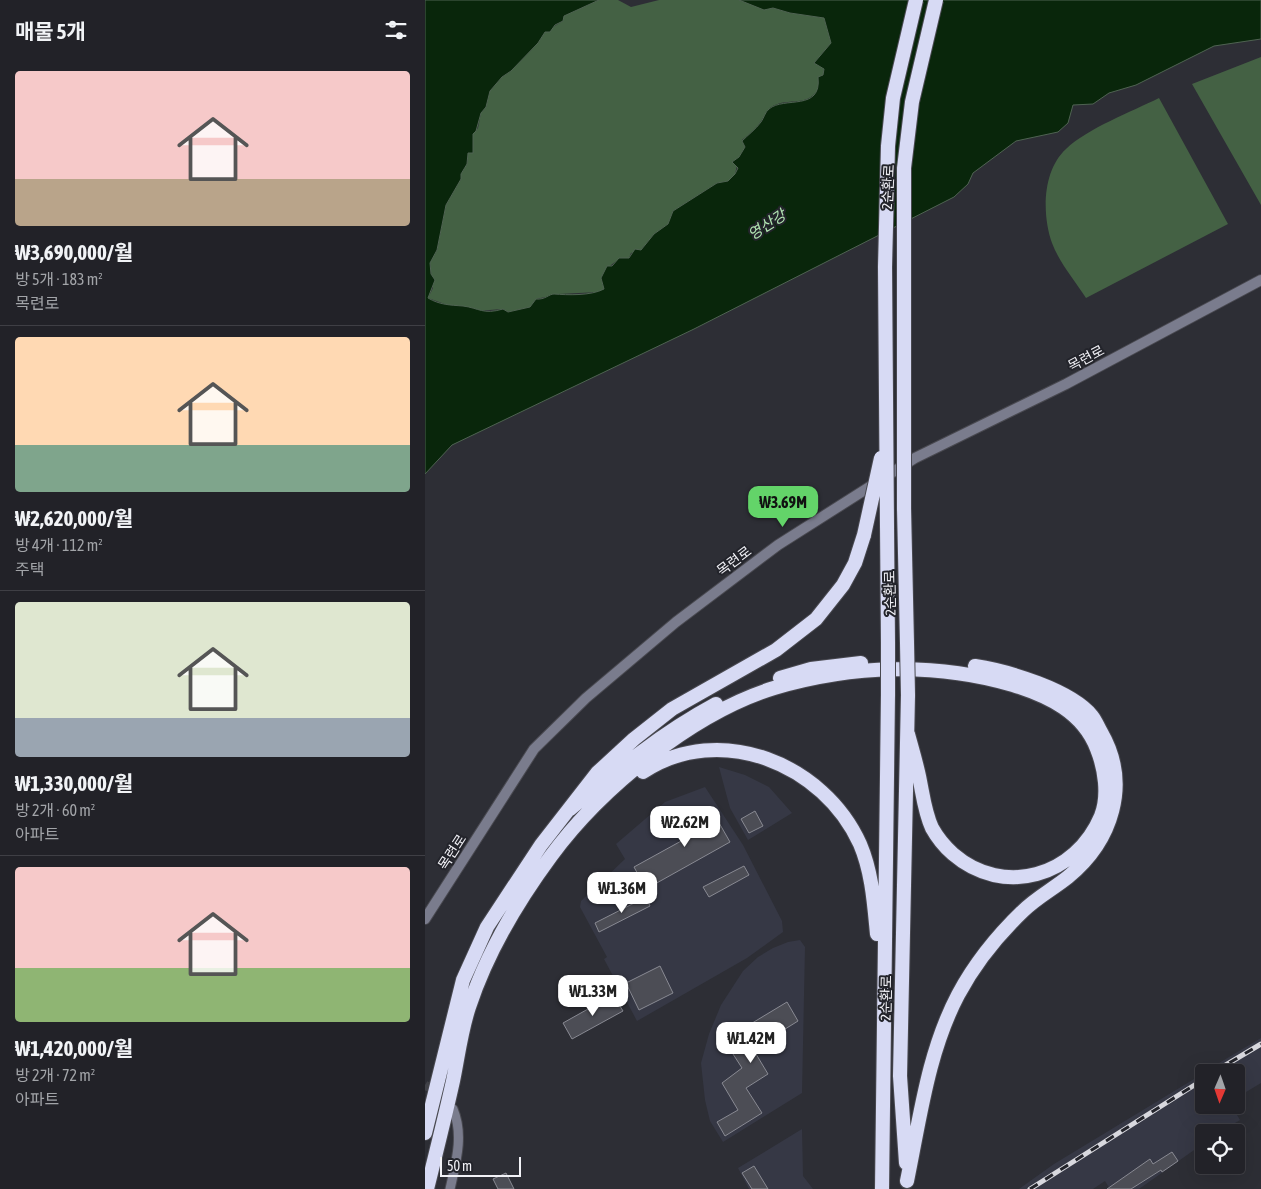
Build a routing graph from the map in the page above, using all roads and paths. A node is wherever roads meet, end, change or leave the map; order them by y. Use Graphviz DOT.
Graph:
graph roads {
  1 [pos="916,0"];
  2 [pos="936,0"];
  3 [pos="1261,280"];
  4 [pos="886,438"];
  5 [pos="908,734"];
  6 [pos="601,800"];
  7 [pos="570,809"];
  8 [pos="425,919"];
  9 [pos="883,996"];
  10 [pos="453,1109"];
  11 [pos="425,1133"];
  12 [pos="882,1185"];
  13 [pos="907,1185"];
  14 [pos="427,1189"];
  15 [pos="450,1189"];
  1 -- 4 [label="highway, 2순환로, bridge"];
  2 -- 5 [label="highway, 2순환로, bridge"];
  3 -- 8 [label="street, 목련로"];
  4 -- 7 [label="highway, bridge"];
  4 -- 9 [label="highway, 2순환로, bridge"];
  5 -- 6 [label="highway"];
  5 -- 13 [label="highway, 2순환로"];
  6 -- 9 [label="highway"];
  6 -- 14 [label="highway"];
  7 -- 11 [label="highway"];
  7 -- 13 [label="highway"];
  9 -- 12 [label="highway, 2순환로"];
  10 -- 15 [label="street"];
}
